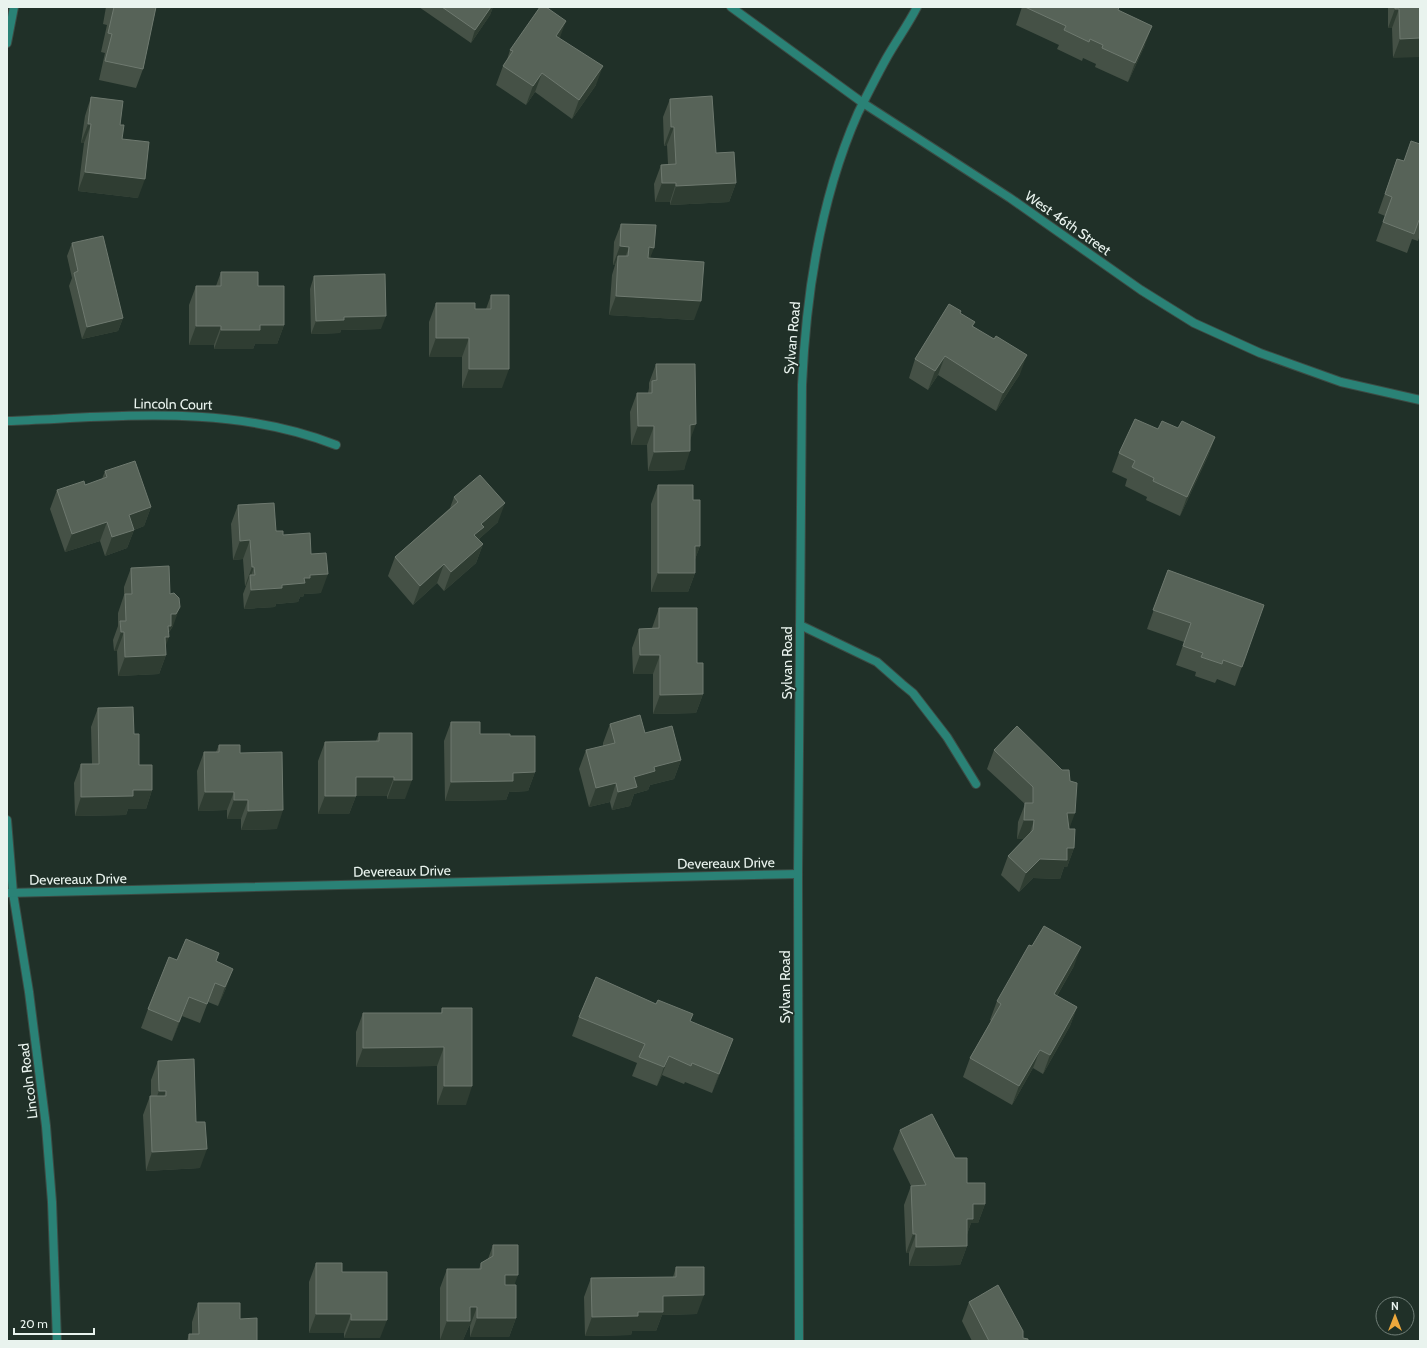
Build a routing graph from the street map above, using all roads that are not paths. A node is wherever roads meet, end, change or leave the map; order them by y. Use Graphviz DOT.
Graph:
graph roads {
  1 [pos="14,7"];
  2 [pos="731,7"];
  3 [pos="917,7"];
  4 [pos="7,43"];
  5 [pos="863,103"];
  6 [pos="1420,400"];
  7 [pos="7,421"];
  8 [pos="336,445"];
  9 [pos="800,625"];
  10 [pos="976,784"];
  11 [pos="7,820"];
  12 [pos="798,874"];
  13 [pos="10,893"];
  14 [pos="57,1341"];
  15 [pos="799,1341"];
  1 -- 4 [label="street"];
  2 -- 5 [label="street, West 46th Street"];
  3 -- 5 [label="street, Sylvan Road"];
  5 -- 6 [label="street, West 46th Street"];
  5 -- 9 [label="street, Sylvan Road"];
  7 -- 8 [label="street, Lincoln Court"];
  9 -- 10 [label="street"];
  9 -- 12 [label="street, Sylvan Road"];
  11 -- 13 [label="street, Lincoln Road"];
  12 -- 13 [label="street, Devereaux Drive"];
  12 -- 15 [label="street, Sylvan Road"];
  13 -- 14 [label="street, Lincoln Road"];
}
